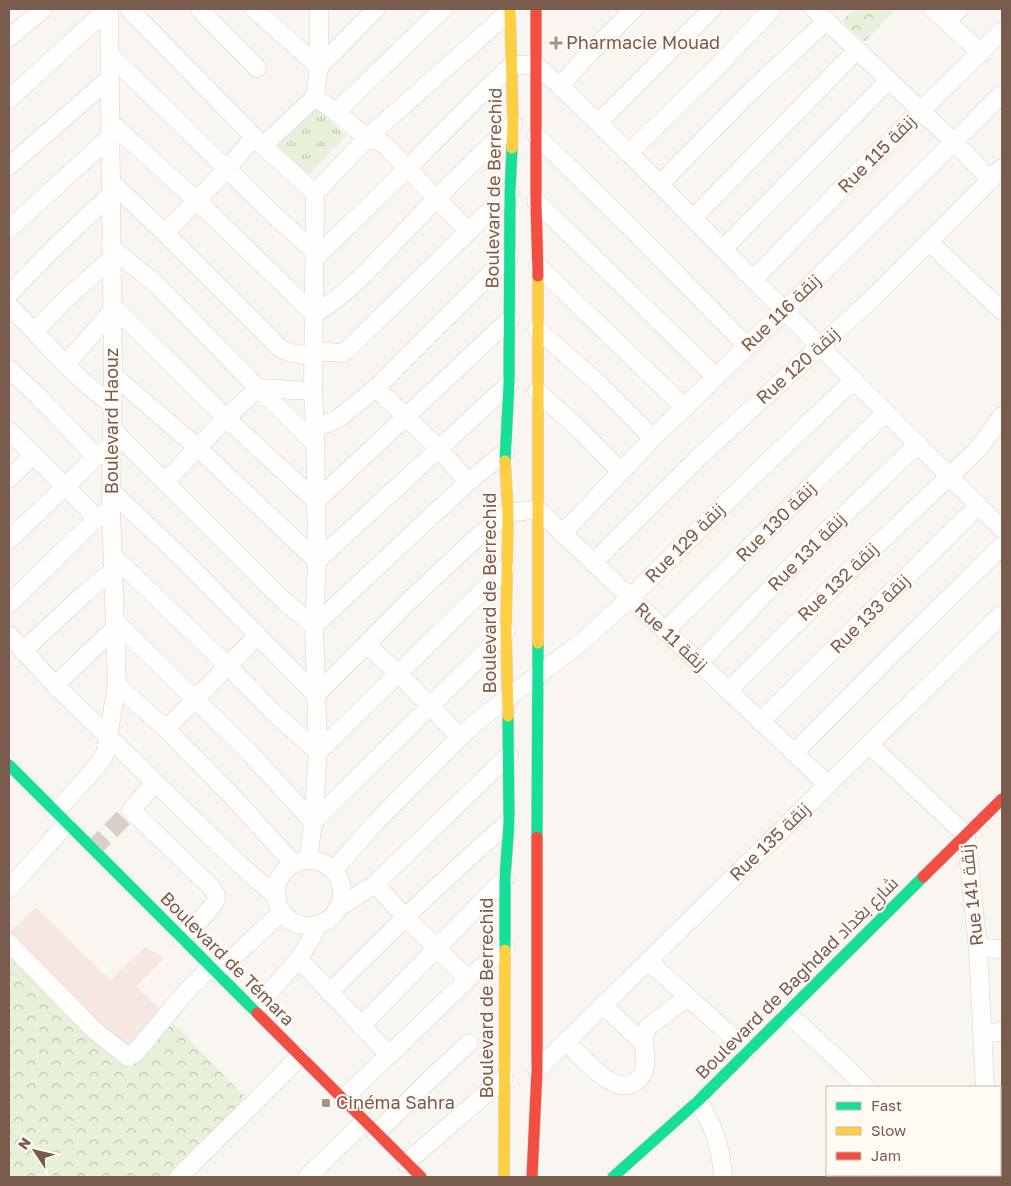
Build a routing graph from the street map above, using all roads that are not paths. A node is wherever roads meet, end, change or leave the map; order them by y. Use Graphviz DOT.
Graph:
graph roads {
  1 [pos="43,9"];
  2 [pos="109,9"];
  3 [pos="128,9"];
  4 [pos="199,9"];
  5 [pos="254,9"];
  6 [pos="319,9"];
  7 [pos="376,9"];
  8 [pos="443,9"];
  9 [pos="536,9"];
  10 [pos="634,9"];
  11 [pos="712,9"];
  12 [pos="772,9"];
  13 [pos="933,9"];
  14 [pos="959,9"];
  15 [pos="510,10"];
  16 [pos="820,15"];
  17 [pos="946,22"];
  18 [pos="1002,31"];
  19 [pos="9,38"];
  20 [pos="857,50"];
  21 [pos="981,53"];
  22 [pos="111,56"];
  23 [pos="512,65"];
  24 [pos="536,66"];
  25 [pos="319,67"];
  26 [pos="257,68"];
  27 [pos="110,78"];
  28 [pos="889,80"];
  29 [pos="560,86"];
  30 [pos="1002,94"];
  31 [pos="315,97"];
  32 [pos="9,99"];
  33 [pos="921,111"];
  34 [pos="336,112"];
  35 [pos="598,122"];
  36 [pos="513,124"];
  37 [pos="110,129"];
  38 [pos="537,136"];
  39 [pos="367,138"];
  40 [pos="259,141"];
  41 [pos="955,143"];
  42 [pos="629,153"];
  43 [pos="9,166"];
  44 [pos="227,169"];
  45 [pos="407,169"];
  46 [pos="997,174"];
  47 [pos="660,184"];
  48 [pos="111,188"];
  49 [pos="510,191"];
  50 [pos="315,193"];
  51 [pos="436,198"];
  52 [pos="196,200"];
  53 [pos="536,201"];
  54 [pos="693,218"];
  55 [pos="9,229"];
  56 [pos="468,231"];
  57 [pos="165,233"];
  58 [pos="929,242"];
  59 [pos="723,249"];
  60 [pos="111,253"];
  61 [pos="510,254"];
  62 [pos="315,255"];
  63 [pos="538,266"];
  64 [pos="754,279"];
  65 [pos="9,294"];
  66 [pos="9,306"];
  67 [pos="112,308"];
  68 [pos="785,310"];
  69 [pos="1002,310"];
  70 [pos="314,314"];
  71 [pos="510,318"];
  72 [pos="537,329"];
  73 [pos="35,331"];
  74 [pos="820,345"];
  75 [pos="747,346"];
  76 [pos="313,354"];
  77 [pos="66,364"];
  78 [pos="9,369"];
  79 [pos="113,375"];
  80 [pos="716,377"];
  81 [pos="854,380"];
  82 [pos="509,384"];
  83 [pos="258,388"];
  84 [pos="376,388"];
  85 [pos="313,391"];
  86 [pos="537,391"];
  87 [pos="112,404"];
  88 [pos="684,408"];
  89 [pos="886,412"];
  90 [pos="406,416"];
  91 [pos="1002,416"];
  92 [pos="226,418"];
  93 [pos="9,431"];
  94 [pos="315,436"];
  95 [pos="112,437"];
  96 [pos="653,438"];
  97 [pos="918,444"];
  98 [pos="198,448"];
  99 [pos="438,448"];
  100 [pos="505,452"];
  101 [pos="33,455"];
  102 [pos="96,457"];
  103 [pos="620,471"];
  104 [pos="950,474"];
  105 [pos="9,479"];
  106 [pos="165,482"];
  107 [pos="468,482"];
  108 [pos="65,486"];
  109 [pos="316,501"];
  110 [pos="979,505"];
  111 [pos="107,506"];
  112 [pos="536,510"];
  113 [pos="508,513"];
  114 [pos="1002,529"];
  115 [pos="562,534"];
  116 [pos="9,540"];
  117 [pos="1002,546"];
  118 [pos="317,562"];
  119 [pos="113,563"];
  120 [pos="593,563"];
  121 [pos="506,568"];
  122 [pos="630,598"];
  123 [pos="9,604"];
  124 [pos="1002,614"];
  125 [pos="115,625"];
  126 [pos="314,626"];
  127 [pos="506,631"];
  128 [pos="665,631"];
  129 [pos="9,635"];
  130 [pos="257,636"];
  131 [pos="367,645"];
  132 [pos="23,651"];
  133 [pos="699,663"];
  134 [pos="228,665"];
  135 [pos="399,674"];
  136 [pos="537,675"];
  137 [pos="117,685"];
  138 [pos="55,686"];
  139 [pos="728,691"];
  140 [pos="316,695"];
  141 [pos="508,697"];
  142 [pos="194,699"];
  143 [pos="430,706"];
  144 [pos="760,722"];
  145 [pos="166,729"];
  146 [pos="109,737"];
  147 [pos="460,737"];
  148 [pos="869,744"];
  149 [pos="318,752"];
  150 [pos="794,754"];
  151 [pos="509,755"];
  152 [pos="9,765"];
  153 [pos="155,783"];
  154 [pos="828,785"];
  155 [pos="1002,799"];
  156 [pos="60,818"];
  157 [pos="313,822"];
  158 [pos="509,822"];
  159 [pos="966,835"];
  160 [pos="301,862"];
  161 [pos="333,871"];
  162 [pos="506,878"];
  163 [pos="374,884"];
  164 [pos="9,889"];
  165 [pos="279,904"];
  166 [pos="338,908"];
  167 [pos="404,917"];
  168 [pos="319,924"];
  169 [pos="181,938"];
  170 [pos="9,943"];
  171 [pos="505,947"];
  172 [pos="437,948"];
  173 [pos="978,948"];
  174 [pos="1002,949"];
  175 [pos="299,959"];
  176 [pos="648,961"];
  177 [pos="213,970"];
  178 [pos="468,979"];
  179 [pos="330,993"];
  180 [pos="688,997"];
  181 [pos="603,1005"];
  182 [pos="254,1009"];
  183 [pos="786,1012"];
  184 [pos="360,1026"];
  185 [pos="1002,1032"];
  186 [pos="983,1033"];
  187 [pos="469,1042"];
  188 [pos="566,1042"];
  189 [pos="643,1042"];
  190 [pos="748,1050"];
  191 [pos="389,1054"];
  192 [pos="300,1056"];
  193 [pos="537,1070"];
  194 [pos="504,1078"];
  195 [pos="864,1086"];
  196 [pos="985,1086"];
  197 [pos="343,1099"];
  198 [pos="698,1101"];
  199 [pos="370,1127"];
  200 [pos="406,1163"];
  201 [pos="178,1177"];
  202 [pos="307,1177"];
  203 [pos="421,1177"];
  204 [pos="504,1177"];
  205 [pos="532,1177"];
  206 [pos="613,1177"];
  207 [pos="723,1177"];
  1 -- 19 [label="street"];
  2 -- 22 [label="street, Boulevard Haouz"];
  2 -- 32 [label="street"];
  3 -- 40 [label="street"];
  4 -- 26 [label="street"];
  5 -- 25 [label="street"];
  6 -- 25 [label="street"];
  7 -- 25 [label="street"];
  8 -- 34 [label="street"];
  9 -- 24 [label="street"];
  10 -- 29 [label="street"];
  11 -- 35 [label="street"];
  12 -- 42 [label="street"];
  13 -- 17 [label="street"];
  14 -- 17 [label="street"];
  15 -- 23 [label="street, Boulevard de Berrechid"];
  15 -- 39 [label="street"];
  16 -- 20 [label="street"];
  16 -- 47 [label="street"];
  17 -- 21 [label="street"];
  18 -- 21 [label="street, Rue 115 زنقة"];
  20 -- 28 [label="street"];
  20 -- 54 [label="street"];
  21 -- 33 [label="street, Rue 115 زنقة"];
  22 -- 27 [label="street, Boulevard Haouz"];
  22 -- 44 [label="street"];
  23 -- 24 [label="street"];
  23 -- 36 [label="street, Boulevard de Berrechid"];
  23 -- 45 [label="street"];
  24 -- 29 [label="street"];
  24 -- 38 [label="street"];
  25 -- 31 [label="street"];
  27 -- 37 [label="street, Boulevard Haouz"];
  27 -- 43 [label="street"];
  28 -- 33 [label="street"];
  28 -- 59 [label="street"];
  29 -- 35 [label="street"];
  30 -- 41 [label="street, Rue 116 زنقة"];
  31 -- 34 [label="street"];
  31 -- 40 [label="street"];
  33 -- 41 [label="street"];
  33 -- 64 [label="street, Rue 115 زنقة"];
  34 -- 39 [label="street"];
  35 -- 42 [label="street"];
  36 -- 49 [label="street, Boulevard de Berrechid"];
  36 -- 51 [label="street"];
  37 -- 48 [label="street, Boulevard Haouz"];
  37 -- 52 [label="street"];
  37 -- 55 [label="street"];
  38 -- 53 [label="street"];
  38 -- 75 [label="street"];
  39 -- 45 [label="street"];
  39 -- 50 [label="street"];
  40 -- 44 [label="street"];
  40 -- 50 [label="street"];
  41 -- 46 [label="street"];
  41 -- 68 [label="street, Rue 116 زنقة"];
  42 -- 47 [label="street"];
  44 -- 52 [label="street"];
  44 -- 62 [label="street"];
  45 -- 51 [label="street"];
  45 -- 62 [label="street"];
  46 -- 58 [label="street, Rue 120 زنقة"];
  47 -- 54 [label="street"];
  48 -- 57 [label="street"];
  48 -- 60 [label="street, Boulevard Haouz"];
  48 -- 65 [label="street"];
  49 -- 56 [label="street"];
  49 -- 61 [label="street, Boulevard de Berrechid"];
  50 -- 62 [label="street"];
  51 -- 56 [label="street"];
  51 -- 70 [label="street"];
  52 -- 57 [label="street"];
  52 -- 70 [label="street"];
  53 -- 63 [label="street"];
  53 -- 80 [label="street"];
  54 -- 59 [label="street"];
  56 -- 76 [label="street"];
  57 -- 76 [label="street"];
  58 -- 69 [label="street"];
  58 -- 74 [label="street, Rue 120 زنقة"];
  59 -- 64 [label="street"];
  60 -- 67 [label="street, Boulevard Haouz"];
  60 -- 73 [label="street"];
  60 -- 83 [label="street"];
  61 -- 71 [label="street, Boulevard de Berrechid"];
  61 -- 84 [label="street"];
  62 -- 70 [label="street"];
  63 -- 72 [label="street"];
  63 -- 88 [label="street"];
  64 -- 68 [label="street"];
  66 -- 73 [label="street"];
  67 -- 77 [label="street"];
  67 -- 79 [label="street, Boulevard Haouz"];
  67 -- 92 [label="street"];
  68 -- 74 [label="street"];
  68 -- 75 [label="street, Rue 116 زنقة"];
  70 -- 76 [label="street"];
  71 -- 82 [label="street, Boulevard de Berrechid"];
  71 -- 90 [label="street"];
  72 -- 86 [label="street"];
  72 -- 96 [label="street"];
  73 -- 77 [label="street"];
  74 -- 81 [label="street"];
  74 -- 120 [label="street, Rue 120 زنقة"];
  75 -- 80 [label="street, Rue 116 زنقة"];
  76 -- 85 [label="street"];
  77 -- 87 [label="street"];
  78 -- 102 [label="street"];
  79 -- 87 [label="street, Boulevard Haouz"];
  79 -- 98 [label="street"];
  80 -- 88 [label="street, Rue 116 زنقة"];
  81 -- 89 [label="street"];
  81 -- 122 [label="street, Rue 129 زنقة"];
  82 -- 99 [label="street"];
  82 -- 100 [label="street, Boulevard de Berrechid"];
  83 -- 85 [label="street"];
  83 -- 92 [label="street"];
  83 -- 94 [label="street"];
  84 -- 90 [label="street"];
  84 -- 94 [label="street"];
  85 -- 94 [label="street"];
  86 -- 103 [label="street"];
  86 -- 112 [label="street"];
  87 -- 95 [label="street, Boulevard Haouz"];
  88 -- 96 [label="street, Rue 116 زنقة"];
  89 -- 97 [label="street"];
  89 -- 128 [label="street, Rue 130 زنقة"];
  90 -- 99 [label="street"];
  90 -- 109 [label="street"];
  91 -- 104 [label="street, Rue 132 زنقة"];
  92 -- 98 [label="street"];
  92 -- 109 [label="street"];
  93 -- 101 [label="street"];
  94 -- 109 [label="street"];
  95 -- 102 [label="street"];
  95 -- 106 [label="street"];
  95 -- 111 [label="street, Boulevard Haouz"];
  96 -- 103 [label="street, Rue 116 زنقة"];
  97 -- 104 [label="street"];
  97 -- 133 [label="street, Rue 131 زنقة"];
  98 -- 106 [label="street"];
  98 -- 118 [label="street"];
  99 -- 107 [label="street"];
  99 -- 118 [label="street"];
  100 -- 107 [label="street"];
  100 -- 113 [label="street, Boulevard de Berrechid"];
  101 -- 105 [label="street"];
  101 -- 108 [label="street"];
  102 -- 108 [label="street"];
  103 -- 115 [label="street, Rue 116 زنقة"];
  104 -- 110 [label="street"];
  104 -- 139 [label="street, Rue 132 زنقة"];
  106 -- 126 [label="street"];
  107 -- 126 [label="street"];
  108 -- 111 [label="street"];
  108 -- 116 [label="street"];
  109 -- 118 [label="street"];
  110 -- 114 [label="street"];
  110 -- 144 [label="street, Rue 133 زنقة"];
  111 -- 119 [label="street, Boulevard Haouz"];
  111 -- 123 [label="street"];
  111 -- 130 [label="street"];
  112 -- 113 [label="street"];
  112 -- 115 [label="street, Rue 11 زنقة"];
  112 -- 136 [label="street"];
  113 -- 121 [label="street, Boulevard de Berrechid"];
  113 -- 131 [label="street"];
  115 -- 120 [label="street, Rue 11 زنقة"];
  117 -- 150 [label="street"];
  118 -- 126 [label="street"];
  119 -- 125 [label="street, Boulevard Haouz"];
  119 -- 132 [label="street"];
  119 -- 134 [label="street"];
  120 -- 122 [label="street, Rue 11 زنقة"];
  121 -- 127 [label="street, Boulevard de Berrechid"];
  121 -- 135 [label="street"];
  122 -- 128 [label="street, Rue 11 زنقة"];
  122 -- 136 [label="street, Rue 129 زنقة"];
  124 -- 148 [label="street, Rue 135 زنقة"];
  125 -- 137 [label="street, Boulevard Haouz"];
  125 -- 138 [label="street"];
  125 -- 142 [label="street"];
  126 -- 140 [label="street"];
  127 -- 141 [label="street, Boulevard de Berrechid"];
  127 -- 143 [label="street"];
  128 -- 133 [label="street, Rue 11 زنقة"];
  129 -- 132 [label="street"];
  130 -- 134 [label="street"];
  130 -- 140 [label="street"];
  131 -- 135 [label="street"];
  131 -- 140 [label="street"];
  132 -- 138 [label="street"];
  133 -- 139 [label="street, Rue 11 زنقة"];
  134 -- 142 [label="street"];
  134 -- 149 [label="street"];
  135 -- 143 [label="street"];
  135 -- 149 [label="street"];
  136 -- 141 [label="street, Rue 129 زنقة"];
  136 -- 193 [label="street"];
  137 -- 145 [label="street"];
  137 -- 146 [label="street, Boulevard Haouz"];
  138 -- 146 [label="street"];
  139 -- 144 [label="street, Rue 11 زنقة"];
  140 -- 149 [label="street"];
  141 -- 147 [label="street, Rue 129 زنقة"];
  141 -- 151 [label="street, Boulevard de Berrechid"];
  142 -- 145 [label="street"];
  142 -- 157 [label="street"];
  143 -- 147 [label="street"];
  143 -- 157 [label="street"];
  144 -- 150 [label="street, Rue 11 زنقة"];
  145 -- 160 [label="street"];
  146 -- 153 [label="street"];
  146 -- 156 [label="street, Boulevard Haouz"];
  147 -- 161 [label="street, Rue 129 زنقة"];
  148 -- 154 [label="street, Rue 135 زنقة"];
  148 -- 159 [label="street, Rue 141 زنقة"];
  149 -- 157 [label="street"];
  150 -- 154 [label="street, Rue 11 زنقة"];
  151 -- 158 [label="street, Boulevard de Berrechid"];
  151 -- 163 [label="street"];
  152 -- 156 [label="street, Boulevard de Témara"];
  153 -- 165 [label="street"];
  153 -- 169 [label="street"];
  154 -- 176 [label="street, Rue 135 زنقة"];
  155 -- 159 [label="street, Boulevard de Baghdad شارع بغداد"];
  156 -- 164 [label="street, Boulevard Haouz"];
  156 -- 169 [label="street, Boulevard de Témara"];
  157 -- 160 [label="street"];
  158 -- 162 [label="street, Boulevard de Berrechid"];
  158 -- 167 [label="street"];
  159 -- 173 [label="street, Rue 141 زنقة"];
  159 -- 183 [label="street, Boulevard de Baghdad شارع بغداد"];
  160 -- 161 [label="street"];
  160 -- 165 [label="street"];
  161 -- 166 [label="street"];
  162 -- 171 [label="street, Boulevard de Berrechid"];
  162 -- 172 [label="street"];
  163 -- 166 [label="street"];
  163 -- 167 [label="street"];
  165 -- 168 [label="street"];
  165 -- 177 [label="street"];
  166 -- 168 [label="street"];
  167 -- 172 [label="street"];
  167 -- 179 [label="street"];
  168 -- 175 [label="street"];
  169 -- 177 [label="street, Boulevard de Témara"];
  170 -- 177 [label="street"];
  171 -- 178 [label="street"];
  171 -- 194 [label="street, Boulevard de Berrechid"];
  172 -- 178 [label="street"];
  172 -- 184 [label="street"];
  173 -- 174 [label="street"];
  173 -- 186 [label="street, Rue 141 زنقة"];
  175 -- 179 [label="street"];
  175 -- 182 [label="street"];
  176 -- 180 [label="street"];
  176 -- 181 [label="street, Rue 135 زنقة"];
  177 -- 182 [label="street, Boulevard de Témara"];
  178 -- 191 [label="street"];
  179 -- 184 [label="street"];
  180 -- 189 [label="street"];
  180 -- 190 [label="street"];
  181 -- 188 [label="street, Rue 135 زنقة"];
  181 -- 189 [label="street"];
  182 -- 192 [label="street, Boulevard de Témara"];
  183 -- 190 [label="street, Boulevard de Baghdad شارع بغداد"];
  183 -- 195 [label="street"];
  184 -- 191 [label="street"];
  185 -- 186 [label="street"];
  186 -- 196 [label="street, Rue 141 زنقة"];
  187 -- 199 [label="street"];
  188 -- 189 [label="street"];
  188 -- 193 [label="street, Rue 135 زنقة"];
  190 -- 198 [label="street, Boulevard de Baghdad شارع بغداد"];
  191 -- 197 [label="street"];
  192 -- 197 [label="street, Boulevard de Témara"];
  192 -- 201 [label="street"];
  193 -- 205 [label="street"];
  194 -- 200 [label="street"];
  194 -- 204 [label="street, Boulevard de Berrechid"];
  197 -- 199 [label="street, Boulevard de Témara"];
  198 -- 206 [label="street, Boulevard de Baghdad شارع بغداد"];
  198 -- 207 [label="street"];
  199 -- 200 [label="street, Boulevard de Témara"];
  199 -- 202 [label="street"];
  200 -- 203 [label="street, Boulevard de Témara"];
}
